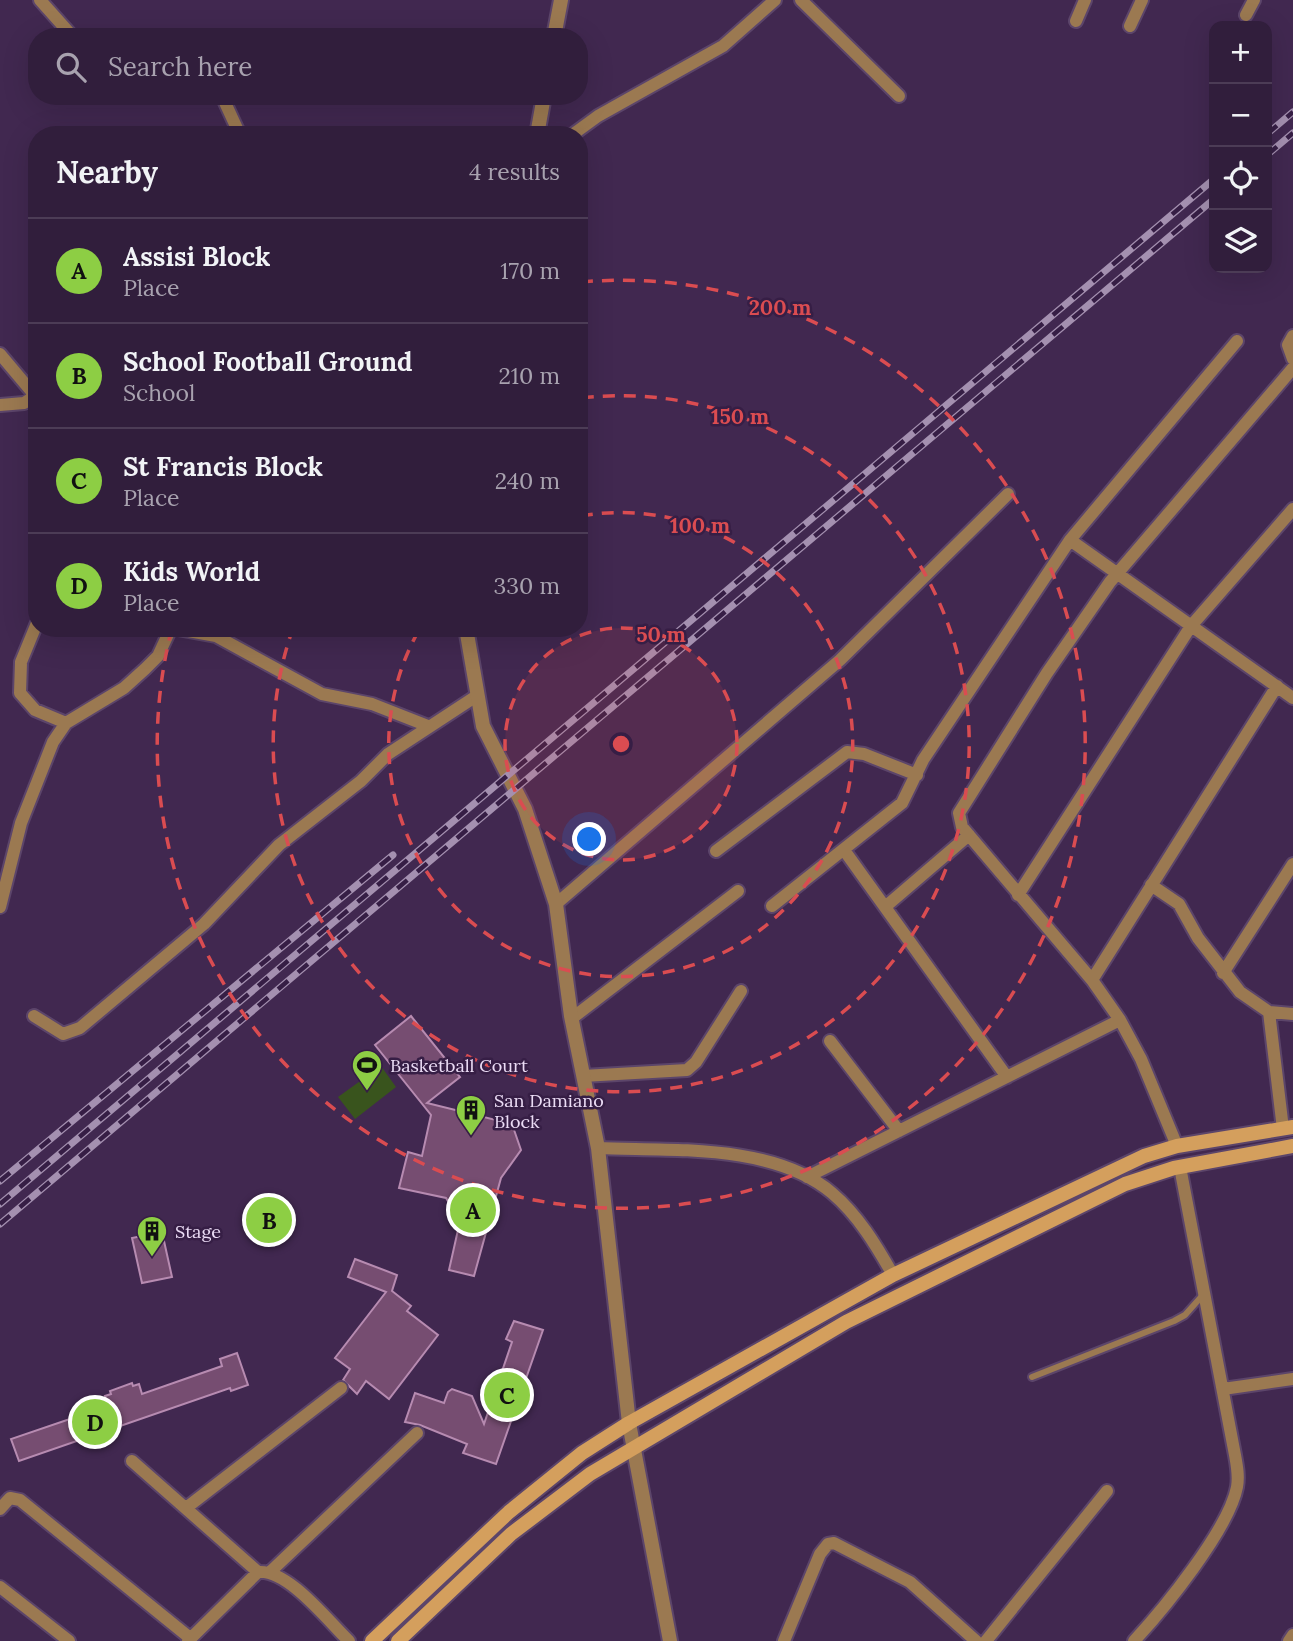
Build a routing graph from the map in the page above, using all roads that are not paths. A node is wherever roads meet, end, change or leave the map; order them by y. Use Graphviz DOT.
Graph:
graph roads {
  1 [pos="40,0"];
  2 [pos="561,0"];
  3 [pos="775,0"];
  4 [pos="801,0"];
  5 [pos="1085,0"];
  6 [pos="1142,0"];
  7 [pos="1254,0"];
  8 [pos="1247,15"];
  9 [pos="1076,21"];
  10 [pos="1130,26"];
  11 [pos="65,28"];
  12 [pos="556,28"];
  13 [pos="898,96"];
  14 [pos="226,105"];
  15 [pos="542,105"];
  16 [pos="236,126"];
  17 [pos="539,126"];
  18 [pos="584,126"];
  19 [pos="1293,336"];
  20 [pos="1237,341"];
  21 [pos="0,354"];
  22 [pos="1293,359"];
  23 [pos="1293,368"];
  24 [pos="28,387"];
  25 [pos="28,401"];
  26 [pos="0,405"];
  27 [pos="1008,494"];
  28 [pos="1290,517"];
  29 [pos="1070,540"];
  30 [pos="1116,575"];
  31 [pos="1191,626"];
  32 [pos="32,637"];
  33 [pos="167,637"];
  34 [pos="218,637"];
  35 [pos="468,637"];
  36 [pos="1277,686"];
  37 [pos="478,695"];
  38 [pos="1293,698"];
  39 [pos="66,723"];
  40 [pos="428,726"];
  41 [pos="916,775"];
  42 [pos="970,835"];
  43 [pos="844,850"];
  44 [pos="716,851"];
  45 [pos="1293,864"];
  46 [pos="1151,886"];
  47 [pos="738,891"];
  48 [pos="1018,895"];
  49 [pos="556,904"];
  50 [pos="772,906"];
  51 [pos="885,906"];
  52 [pos="0,907"];
  53 [pos="1223,973"];
  54 [pos="1092,980"];
  55 [pos="741,991"];
  56 [pos="1269,1012"];
  57 [pos="1293,1014"];
  58 [pos="34,1016"];
  59 [pos="571,1019"];
  60 [pos="1120,1020"];
  61 [pos="830,1041"];
  62 [pos="583,1076"];
  63 [pos="1007,1077"];
  64 [pos="1288,1128"];
  65 [pos="899,1131"];
  66 [pos="1177,1146"];
  67 [pos="1293,1146"];
  68 [pos="597,1148"];
  69 [pos="1180,1167"];
  70 [pos="807,1177"];
  71 [pos="893,1275"];
  72 [pos="1205,1291"];
  73 [pos="1032,1377"];
  74 [pos="1293,1379"];
  75 [pos="341,1388"];
  76 [pos="1223,1388"];
  77 [pos="629,1423"];
  78 [pos="417,1433"];
  79 [pos="634,1445"];
  80 [pos="132,1461"];
  81 [pos="1107,1491"];
  82 [pos="186,1508"];
  83 [pos="0,1509"];
  84 [pos="264,1572"];
  85 [pos="0,1587"];
  86 [pos="1293,1635"];
  87 [pos="189,1639"];
  88 [pos="787,1640"];
  89 [pos="69,1641"];
  90 [pos="349,1641"];
  91 [pos="372,1641"];
  92 [pos="398,1641"];
  93 [pos="670,1641"];
  94 [pos="976,1641"];
  95 [pos="986,1641"];
  96 [pos="1133,1641"];
  97 [pos="1289,1641"];
  1 -- 11 [label="street"];
  2 -- 12 [label="street"];
  3 -- 18 [label="street"];
  4 -- 13 [label="street"];
  5 -- 9 [label="street"];
  6 -- 10 [label="street"];
  7 -- 8 [label="street"];
  14 -- 16 [label="street"];
  15 -- 17 [label="street"];
  19 -- 22 [label="street"];
  20 -- 29 [label="street"];
  21 -- 24 [label="street"];
  23 -- 30 [label="street"];
  25 -- 26 [label="street"];
  27 -- 49 [label="street"];
  28 -- 31 [label="street"];
  29 -- 30 [label="street"];
  29 -- 41 [label="street"];
  30 -- 31 [label="street"];
  30 -- 42 [label="street"];
  31 -- 36 [label="street"];
  31 -- 48 [label="street"];
  32 -- 39 [label="street"];
  33 -- 39 [label="street"];
  34 -- 40 [label="street"];
  35 -- 37 [label="street"];
  36 -- 38 [label="street"];
  36 -- 46 [label="street"];
  37 -- 40 [label="street"];
  37 -- 49 [label="street"];
  39 -- 52 [label="street"];
  40 -- 58 [label="street"];
  41 -- 43 [label="street"];
  41 -- 44 [label="street"];
  42 -- 48 [label="street"];
  42 -- 51 [label="street"];
  43 -- 50 [label="street"];
  43 -- 51 [label="street"];
  45 -- 53 [label="street"];
  46 -- 53 [label="street"];
  46 -- 54 [label="street"];
  47 -- 59 [label="street"];
  48 -- 54 [label="street"];
  49 -- 59 [label="street"];
  51 -- 63 [label="street"];
  53 -- 56 [label="street"];
  54 -- 60 [label="street"];
  55 -- 62 [label="street"];
  56 -- 57 [label="street"];
  56 -- 64 [label="street"];
  59 -- 62 [label="street"];
  60 -- 63 [label="street"];
  60 -- 66 [label="street"];
  61 -- 65 [label="street"];
  62 -- 68 [label="street"];
  63 -- 65 [label="street"];
  64 -- 66 [label="main road"];
  65 -- 70 [label="street"];
  66 -- 71 [label="main road"];
  67 -- 69 [label="main road"];
  68 -- 70 [label="street"];
  68 -- 77 [label="street"];
  69 -- 72 [label="street"];
  69 -- 79 [label="main road"];
  70 -- 71 [label="street"];
  71 -- 77 [label="main road"];
  72 -- 73 [label="lane"];
  72 -- 76 [label="street"];
  74 -- 76 [label="street"];
  75 -- 82 [label="street"];
  76 -- 96 [label="street"];
  77 -- 79 [label="street"];
  77 -- 91 [label="main road"];
  78 -- 84 [label="street"];
  79 -- 92 [label="main road"];
  79 -- 93 [label="street"];
  80 -- 82 [label="street"];
  81 -- 95 [label="street"];
  82 -- 84 [label="street"];
  83 -- 87 [label="street"];
  84 -- 87 [label="street"];
  84 -- 90 [label="street"];
  85 -- 89 [label="street"];
  86 -- 97 [label="street"];
  88 -- 94 [label="street"];
}
